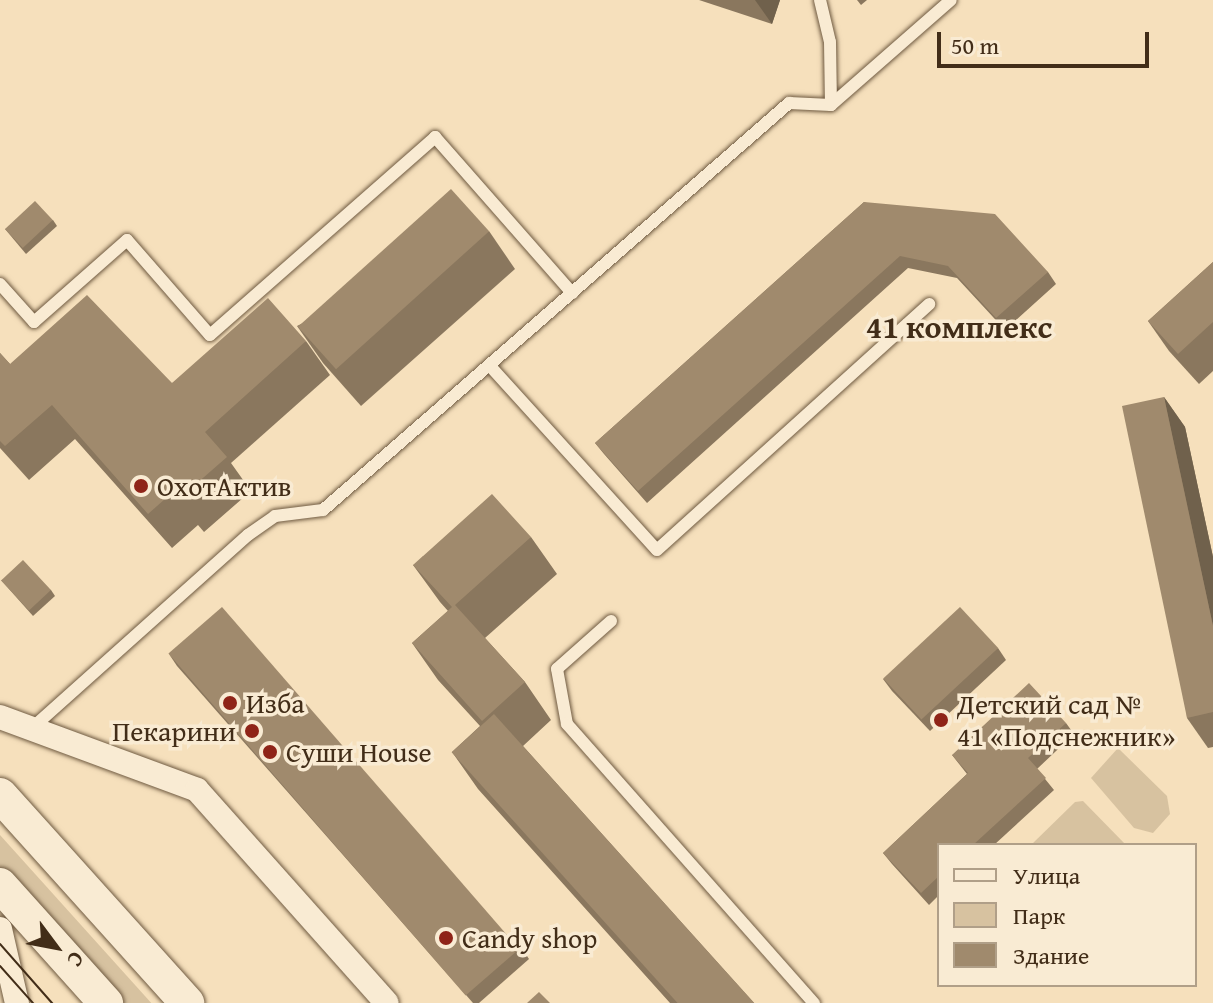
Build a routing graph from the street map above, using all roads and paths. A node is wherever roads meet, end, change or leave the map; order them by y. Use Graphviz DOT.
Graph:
graph roads {
  1 [pos="820,0"];
  2 [pos="951,0"];
  3 [pos="831,105"];
  4 [pos="0,284"];
  5 [pos="572,293"];
  6 [pos="929,304"];
  7 [pos="490,366"];
  8 [pos="611,621"];
  9 [pos="0,717"];
  10 [pos="30,729"];
  11 [pos="0,795"];
  12 [pos="0,885"];
  13 [pos="0,929"];
  14 [pos="17,1003"];
  15 [pos="106,1003"];
  16 [pos="187,1003"];
  17 [pos="387,1003"];
  18 [pos="814,1003"];
  1 -- 3 [label="lane"];
  2 -- 3 [label="lane"];
  3 -- 5 [label="lane"];
  4 -- 5 [label="lane"];
  5 -- 7 [label="lane"];
  6 -- 7 [label="lane"];
  7 -- 10 [label="lane"];
  8 -- 18 [label="lane"];
  9 -- 10 [label="street"];
  10 -- 17 [label="street"];
  11 -- 16 [label="main road"];
  12 -- 15 [label="main road"];
  13 -- 14 [label="street"];
}
